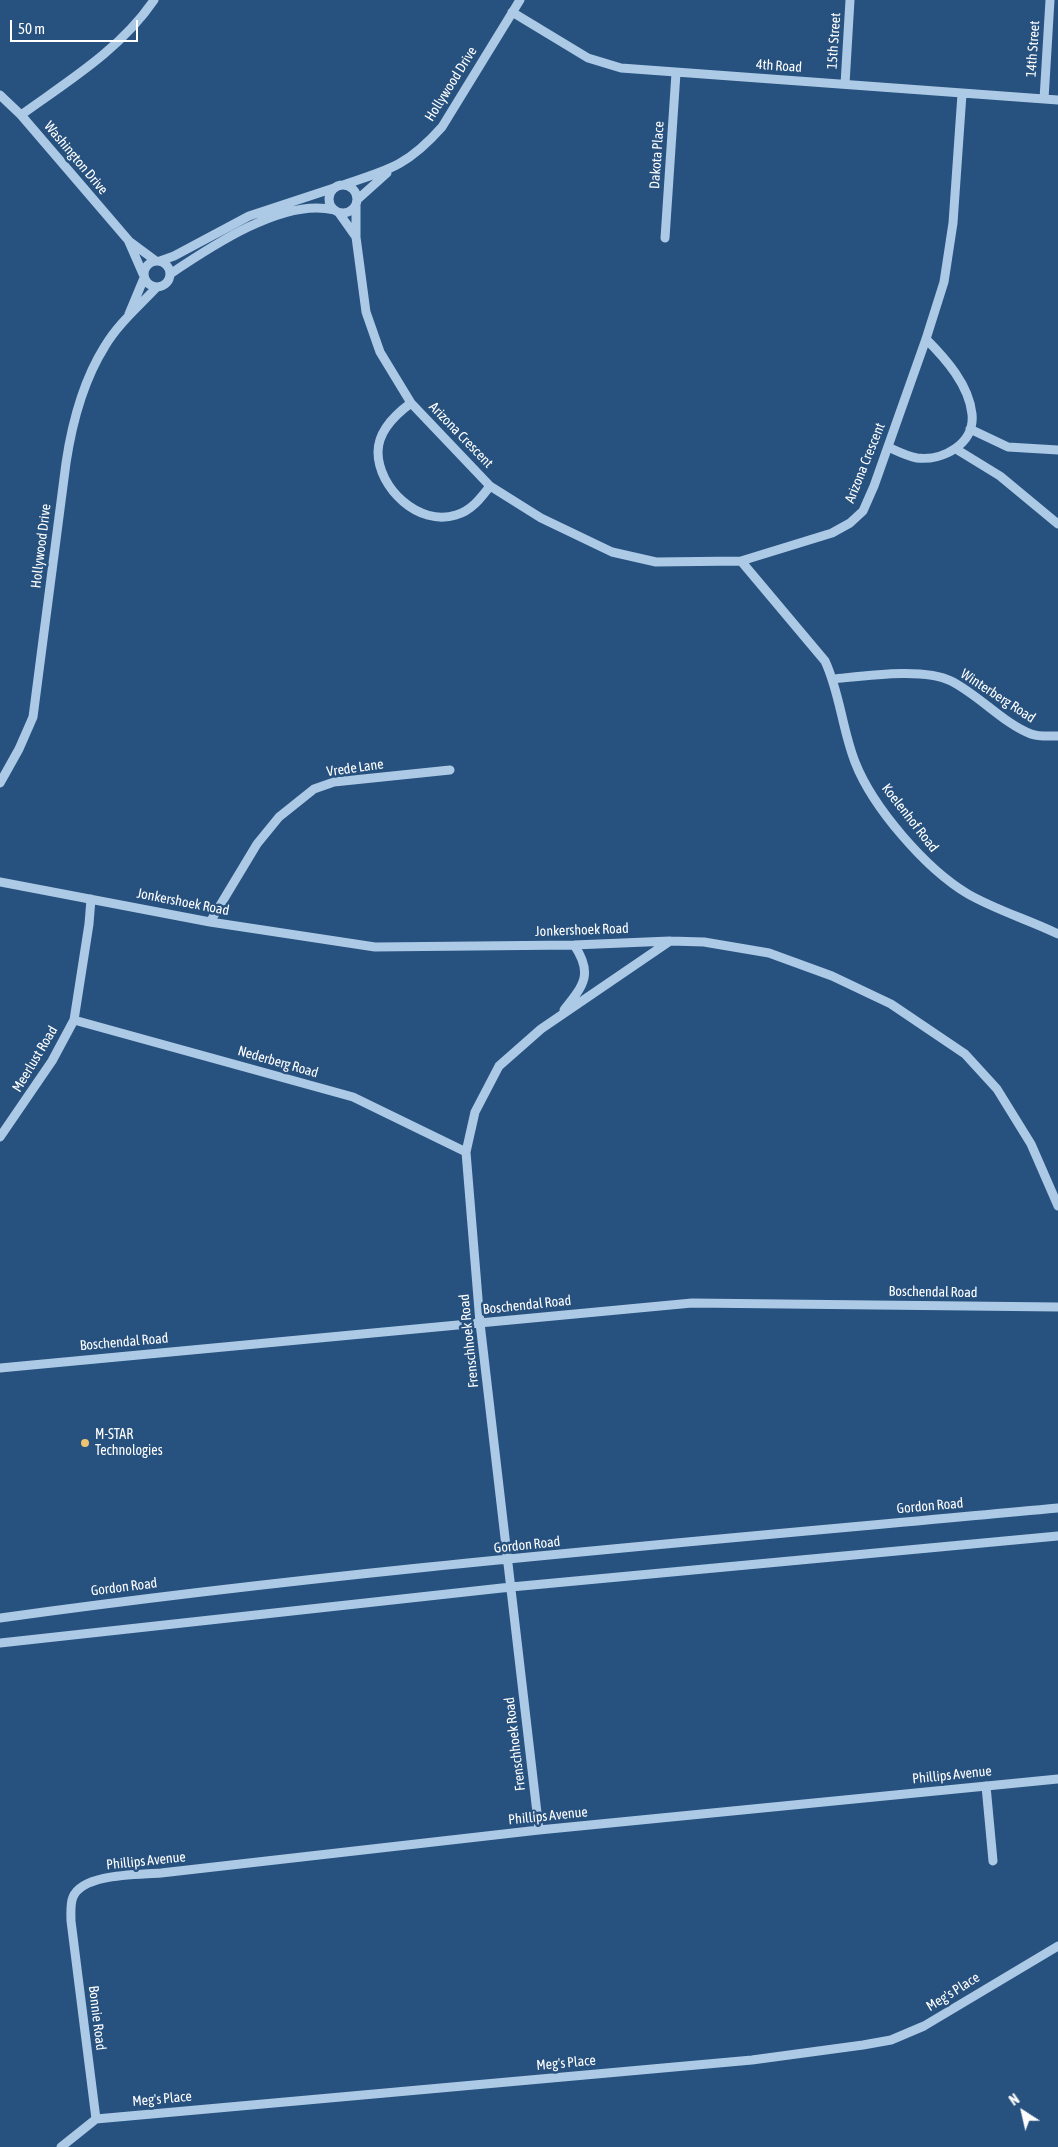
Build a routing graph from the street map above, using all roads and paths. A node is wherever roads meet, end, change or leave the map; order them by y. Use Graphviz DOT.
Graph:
graph roads {
  1 [pos="154,0"];
  2 [pos="520,0"];
  3 [pos="850,0"];
  4 [pos="1050,0"];
  5 [pos="512,12"];
  6 [pos="676,73"];
  7 [pos="845,84"];
  8 [pos="962,94"];
  9 [pos="0,95"];
  10 [pos="1044,99"];
  11 [pos="1058,100"];
  12 [pos="22,115"];
  13 [pos="391,169"];
  14 [pos="346,184"];
  15 [pos="334,188"];
  16 [pos="357,202"];
  17 [pos="336,211"];
  18 [pos="356,238"];
  19 [pos="665,238"];
  20 [pos="129,241"];
  21 [pos="158,261"];
  22 [pos="170,274"];
  23 [pos="144,276"];
  24 [pos="156,288"];
  25 [pos="127,319"];
  26 [pos="926,339"];
  27 [pos="411,403"];
  28 [pos="970,429"];
  29 [pos="888,447"];
  30 [pos="956,448"];
  31 [pos="1058,450"];
  32 [pos="490,486"];
  33 [pos="1058,524"];
  34 [pos="741,561"];
  35 [pos="833,679"];
  36 [pos="1058,736"];
  37 [pos="450,770"];
  38 [pos="0,783"];
  39 [pos="0,882"];
  40 [pos="91,899"];
  41 [pos="210,922"];
  42 [pos="1058,934"];
  43 [pos="670,941"];
  44 [pos="574,945"];
  45 [pos="558,1018"];
  46 [pos="74,1020"];
  47 [pos="0,1137"];
  48 [pos="466,1152"];
  49 [pos="1058,1206"];
  50 [pos="1058,1307"];
  51 [pos="480,1323"];
  52 [pos="0,1368"];
  53 [pos="1058,1508"];
  54 [pos="1058,1536"];
  55 [pos="509,1560"];
  56 [pos="510,1587"];
  57 [pos="0,1618"];
  58 [pos="0,1643"];
  59 [pos="1058,1779"];
  60 [pos="986,1786"];
  61 [pos="539,1830"];
  62 [pos="993,1861"];
  63 [pos="71,1921"];
  64 [pos="1058,1946"];
  65 [pos="96,2119"];
  66 [pos="60,2147"];
  1 -- 12 [label="street"];
  2 -- 5 [label="street, Hollywood Drive"];
  3 -- 7 [label="street, 15th Street"];
  4 -- 10 [label="street, 14th Street"];
  5 -- 6 [label="street, 4th Road"];
  5 -- 13 [label="street, Hollywood Drive"];
  6 -- 7 [label="street, 4th Road"];
  6 -- 19 [label="street, Dakota Place"];
  7 -- 8 [label="street, 4th Road"];
  8 -- 10 [label="street, 4th Road"];
  8 -- 26 [label="street, Arizona Crescent"];
  9 -- 12 [label="street, Washington Drive"];
  10 -- 11 [label="street, 4th Road"];
  12 -- 20 [label="street, Washington Drive"];
  13 -- 14 [label="street, Hollywood Drive"];
  13 -- 16 [label="street, Hollywood Drive"];
  14 -- 15 [label="street"];
  14 -- 16 [label="street"];
  15 -- 17 [label="street"];
  15 -- 21 [label="street"];
  16 -- 17 [label="street"];
  16 -- 18 [label="street, Arizona Crescent"];
  17 -- 18 [label="street, Arizona Crescent"];
  17 -- 22 [label="street"];
  18 -- 27 [label="street, Arizona Crescent"];
  20 -- 21 [label="street, Washington Drive"];
  20 -- 23 [label="street, Washington Drive"];
  21 -- 22 [label="street"];
  21 -- 23 [label="street"];
  22 -- 24 [label="street"];
  23 -- 24 [label="street"];
  23 -- 25 [label="street, Hollywood Drive"];
  24 -- 25 [label="street, Hollywood Drive"];
  25 -- 38 [label="street, Hollywood Drive"];
  26 -- 28 [label="street"];
  26 -- 29 [label="street, Arizona Crescent"];
  27 -- 32 [label="street, Arizona Crescent"];
  27 -- 32 [label="street, Arizona Crescent"];
  28 -- 30 [label="street"];
  28 -- 31 [label="street"];
  29 -- 30 [label="street"];
  29 -- 34 [label="street, Arizona Crescent"];
  30 -- 33 [label="street"];
  32 -- 34 [label="street, Arizona Crescent"];
  34 -- 35 [label="street, Koelenhof Road"];
  35 -- 36 [label="street, Winterberg Road"];
  35 -- 42 [label="street, Koelenhof Road"];
  37 -- 41 [label="street, Vrede Lane"];
  39 -- 40 [label="street, Jonkershoek Road"];
  40 -- 41 [label="street, Jonkershoek Road"];
  40 -- 46 [label="street, Meerlust Road"];
  41 -- 44 [label="street, Jonkershoek Road"];
  43 -- 44 [label="street, Jonkershoek Road"];
  43 -- 45 [label="street, Frenschhoek Road"];
  43 -- 49 [label="street, Jonkershoek Road"];
  44 -- 45 [label="street"];
  45 -- 48 [label="street, Frenschhoek Road"];
  46 -- 47 [label="street, Meerlust Road"];
  46 -- 48 [label="street, Nederberg Road"];
  48 -- 51 [label="street, Frenschhoek Road"];
  50 -- 51 [label="street, Boschendal Road"];
  51 -- 52 [label="street, Boschendal Road"];
  51 -- 55 [label="street, Frenschhoek Road"];
  53 -- 55 [label="street, Gordon Road"];
  54 -- 56 [label="street"];
  55 -- 56 [label="street, Frenschhoek Road"];
  55 -- 57 [label="street, Gordon Road"];
  56 -- 58 [label="street"];
  56 -- 61 [label="street, Frenschhoek Road"];
  59 -- 60 [label="street, Phillips Avenue"];
  60 -- 61 [label="street, Phillips Avenue"];
  60 -- 62 [label="street"];
  61 -- 63 [label="street, Phillips Avenue"];
  63 -- 65 [label="street, Bonnie Road"];
  64 -- 65 [label="street, Meg's Place"];
  65 -- 66 [label="street"];
}
